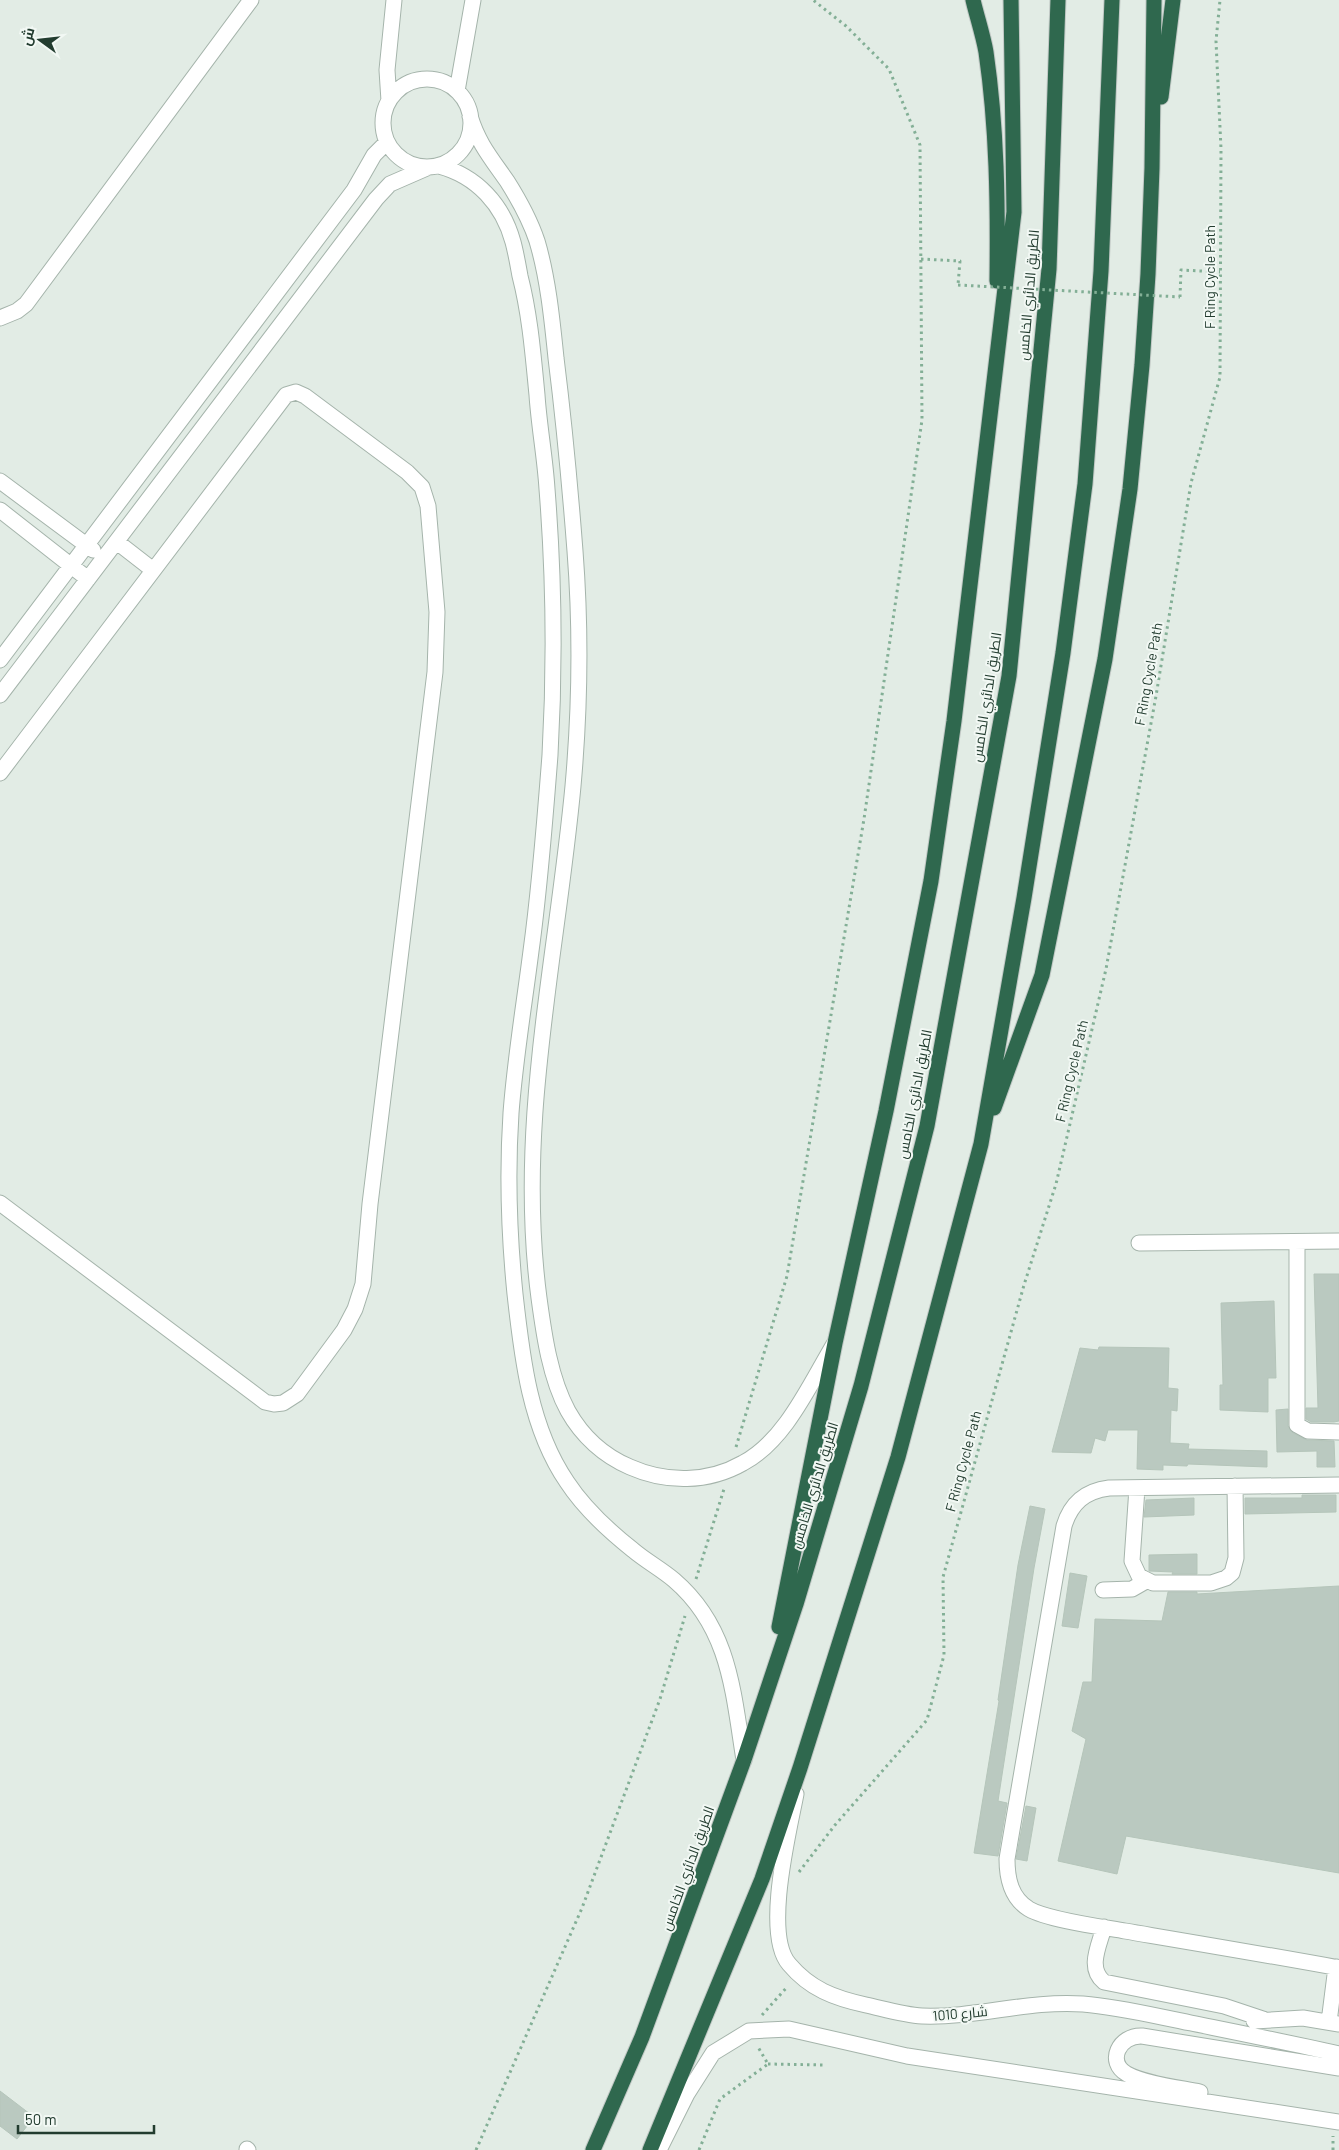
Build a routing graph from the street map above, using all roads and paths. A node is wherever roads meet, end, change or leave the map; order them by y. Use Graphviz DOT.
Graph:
graph roads {
  1 [pos="251,0"];
  2 [pos="394,0"];
  3 [pos="473,0"];
  4 [pos="813,0"];
  5 [pos="973,0"];
  6 [pos="1011,0"];
  7 [pos="1058,0"];
  8 [pos="1112,0"];
  9 [pos="1154,0"];
  10 [pos="1174,0"];
  11 [pos="1220,0"];
  12 [pos="456,91"];
  13 [pos="389,100"];
  14 [pos="470,116"];
  15 [pos="387,142"];
  16 [pos="434,166"];
  17 [pos="1152,168"];
  18 [pos="921,258"];
  19 [pos="1220,272"];
  20 [pos="0,318"];
  21 [pos="996,360"];
  22 [pos="0,481"];
  23 [pos="0,510"];
  24 [pos="117,542"];
  25 [pos="86,545"];
  26 [pos="104,559"];
  27 [pos="70,565"];
  28 [pos="153,570"];
  29 [pos="88,579"];
  30 [pos="0,660"];
  31 [pos="0,695"];
  32 [pos="6,753"];
  33 [pos="0,774"];
  34 [pos="981,1144"];
  35 [pos="0,1203"];
  36 [pos="1339,1241"];
  37 [pos="1297,1242"];
  38 [pos="1139,1243"];
  39 [pos="542,1322"];
  40 [pos="519,1326"];
  41 [pos="835,1343"];
  42 [pos="1339,1432"];
  43 [pos="730,1470"];
  44 [pos="1339,1485"];
  45 [pos="1235,1486"];
  46 [pos="1137,1488"];
  47 [pos="1146,1581"];
  48 [pos="1103,1590"];
  49 [pos="690,1596"];
  50 [pos="767,1690"];
  51 [pos="744,1760"];
  52 [pos="800,1768"];
  53 [pos="797,1874"];
  54 [pos="1104,1928"];
  55 [pos="1337,1968"];
  56 [pos="799,1973"];
  57 [pos="1263,2019"];
  58 [pos="1334,2023"];
  59 [pos="1221,2029"];
  60 [pos="749,2032"];
  61 [pos="1339,2054"];
  62 [pos="768,2064"];
  63 [pos="824,2065"];
  64 [pos="1339,2068"];
  65 [pos="1336,2122"];
  66 [pos="476,2150"];
  67 [pos="592,2150"];
  68 [pos="650,2150"];
  69 [pos="659,2150"];
  70 [pos="699,2150"];
  1 -- 20 [label="street"];
  2 -- 13 [label="street"];
  3 -- 12 [label="street"];
  4 -- 18 [label="path"];
  5 -- 21 [label="highway"];
  6 -- 21 [label="highway"];
  7 -- 50 [label="highway, الطريق الدائري الخامس"];
  8 -- 34 [label="highway"];
  9 -- 17 [label="highway"];
  10 -- 17 [label="highway"];
  11 -- 19 [label="path, F Ring Cycle Path"];
  12 -- 13 [label="street"];
  12 -- 14 [label="street"];
  13 -- 15 [label="street"];
  14 -- 16 [label="street"];
  14 -- 39 [label="street"];
  15 -- 16 [label="street"];
  15 -- 25 [label="street"];
  16 -- 24 [label="street"];
  16 -- 40 [label="street"];
  17 -- 34 [label="highway"];
  18 -- 19 [label="path, bridge"];
  18 -- 43 [label="path"];
  19 -- 53 [label="path, F Ring Cycle Path"];
  21 -- 41 [label="highway"];
  22 -- 25 [label="street"];
  23 -- 27 [label="street"];
  24 -- 26 [label="street"];
  24 -- 28 [label="street"];
  25 -- 26 [label="street"];
  25 -- 27 [label="street"];
  26 -- 29 [label="street"];
  27 -- 29 [label="street"];
  27 -- 30 [label="street"];
  28 -- 32 [label="street"];
  28 -- 35 [label="street"];
  29 -- 31 [label="street"];
  32 -- 33 [label="street"];
  34 -- 52 [label="highway"];
  36 -- 37 [label="street"];
  37 -- 38 [label="street"];
  37 -- 42 [label="street"];
  39 -- 40 [label="street"];
  39 -- 43 [label="street"];
  40 -- 49 [label="street"];
  41 -- 43 [label="street"];
  41 -- 50 [label="highway"];
  43 -- 49 [label="path"];
  44 -- 45 [label="street"];
  45 -- 46 [label="street"];
  45 -- 47 [label="street"];
  46 -- 47 [label="street"];
  46 -- 54 [label="street"];
  47 -- 48 [label="street"];
  49 -- 51 [label="street"];
  49 -- 66 [label="path"];
  50 -- 51 [label="highway, الطريق الدائري الخامس"];
  51 -- 67 [label="highway, الطريق الدائري الخامس"];
  52 -- 56 [label="street, شارع 1010"];
  52 -- 68 [label="highway"];
  54 -- 55 [label="street"];
  54 -- 57 [label="street"];
  55 -- 58 [label="street"];
  56 -- 59 [label="street, شارع 1010"];
  56 -- 60 [label="path"];
  57 -- 58 [label="street"];
  57 -- 59 [label="street"];
  59 -- 61 [label="street, شارع 1010"];
  60 -- 62 [label="path"];
  60 -- 65 [label="street"];
  60 -- 69 [label="street"];
  62 -- 63 [label="path"];
  62 -- 70 [label="path"];
  64 -- 65 [label="street"];
}
